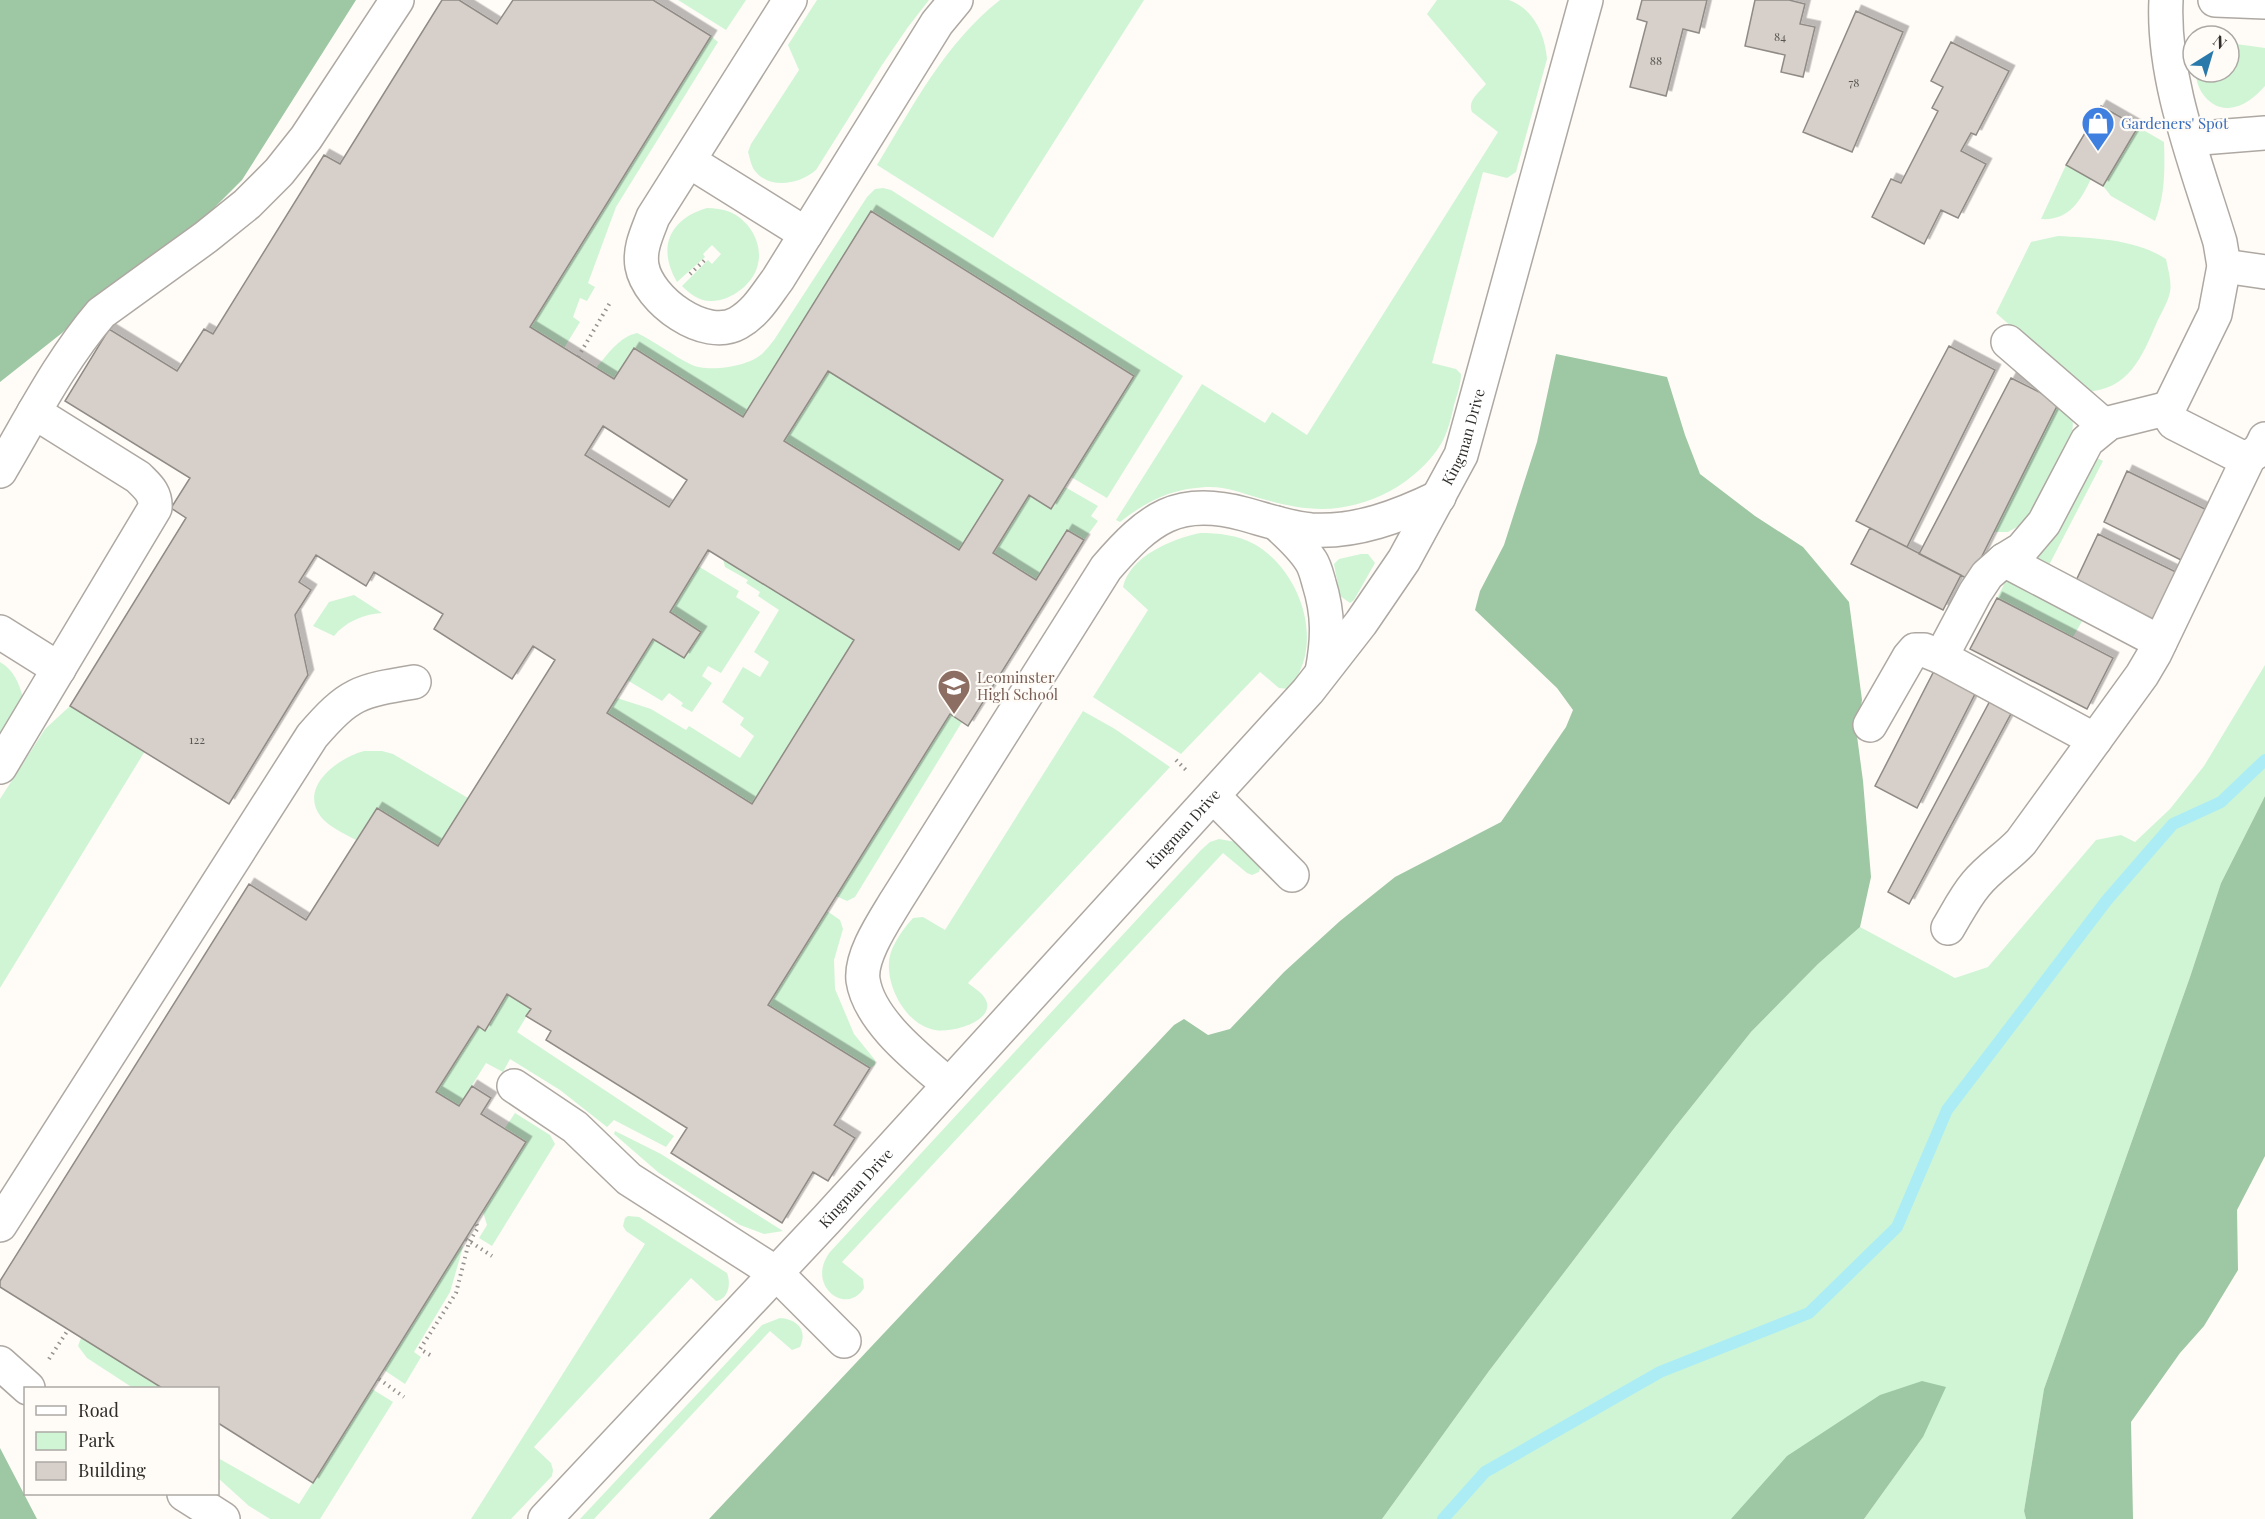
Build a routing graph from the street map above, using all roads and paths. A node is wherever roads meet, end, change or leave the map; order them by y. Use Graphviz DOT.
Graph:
graph roads {
  1 [pos="397,0"];
  2 [pos="790,0"];
  3 [pos="956,0"];
  4 [pos="1584,0"];
  5 [pos="2166,0"];
  6 [pos="2215,0"];
  7 [pos="2265,2"];
  8 [pos="2265,134"];
  9 [pos="2189,140"];
  10 [pos="689,161"];
  11 [pos="806,234"];
  12 [pos="2224,266"];
  13 [pos="2265,272"];
  14 [pos="611,301"];
  15 [pos="2008,342"];
  16 [pos="578,357"];
  17 [pos="2169,408"];
  18 [pos="34,412"];
  19 [pos="2105,426"];
  20 [pos="2257,448"];
  21 [pos="0,471"];
  22 [pos="1439,497"];
  23 [pos="1276,523"];
  24 [pos="2004,560"];
  25 [pos="0,632"];
  26 [pos="2160,642"];
  27 [pos="1941,657"];
  28 [pos="59,669"];
  29 [pos="1321,676"];
  30 [pos="414,682"];
  31 [pos="1870,725"];
  32 [pos="2095,740"];
  33 [pos="0,767"];
  34 [pos="1213,796"];
  35 [pos="1292,875"];
  36 [pos="1948,928"];
  37 [pos="514,1086"];
  38 [pos="949,1086"];
  39 [pos="476,1223"];
  40 [pos="0,1225"];
  41 [pos="467,1240"];
  42 [pos="492,1256"];
  43 [pos="776,1273"];
  44 [pos="844,1341"];
  45 [pos="430,1355"];
  46 [pos="0,1363"];
  47 [pos="379,1379"];
  48 [pos="26,1387"];
  49 [pos="405,1397"];
  50 [pos="186,1495"];
  51 [pos="223,1519"];
  52 [pos="545,1519"];
  1 -- 18 [label="street"];
  2 -- 10 [label="street"];
  3 -- 11 [label="street"];
  4 -- 22 [label="street, Kingman Drive"];
  5 -- 9 [label="street"];
  6 -- 7 [label="street"];
  8 -- 9 [label="street"];
  9 -- 12 [label="street"];
  10 -- 11 [label="street"];
  10 -- 11 [label="street"];
  12 -- 13 [label="street"];
  12 -- 17 [label="street"];
  14 -- 16 [label="path"];
  15 -- 19 [label="street"];
  17 -- 19 [label="street"];
  17 -- 20 [label="street"];
  18 -- 21 [label="street"];
  18 -- 28 [label="street"];
  19 -- 24 [label="street"];
  20 -- 26 [label="street"];
  22 -- 23 [label="street"];
  22 -- 29 [label="street, Kingman Drive"];
  23 -- 29 [label="street"];
  23 -- 38 [label="street"];
  24 -- 26 [label="street"];
  24 -- 27 [label="street"];
  25 -- 28 [label="street"];
  26 -- 32 [label="street"];
  27 -- 31 [label="street"];
  27 -- 32 [label="street"];
  28 -- 33 [label="street"];
  29 -- 34 [label="street, Kingman Drive"];
  30 -- 40 [label="street"];
  32 -- 36 [label="street"];
  34 -- 35 [label="street"];
  34 -- 38 [label="street, Kingman Drive"];
  37 -- 43 [label="street"];
  38 -- 43 [label="street, Kingman Drive"];
  39 -- 41 [label="path"];
  41 -- 42 [label="path"];
  41 -- 45 [label="path"];
  43 -- 44 [label="street"];
  43 -- 52 [label="street, Kingman Drive"];
  46 -- 48 [label="street"];
  47 -- 49 [label="path"];
  50 -- 51 [label="street"];
}
